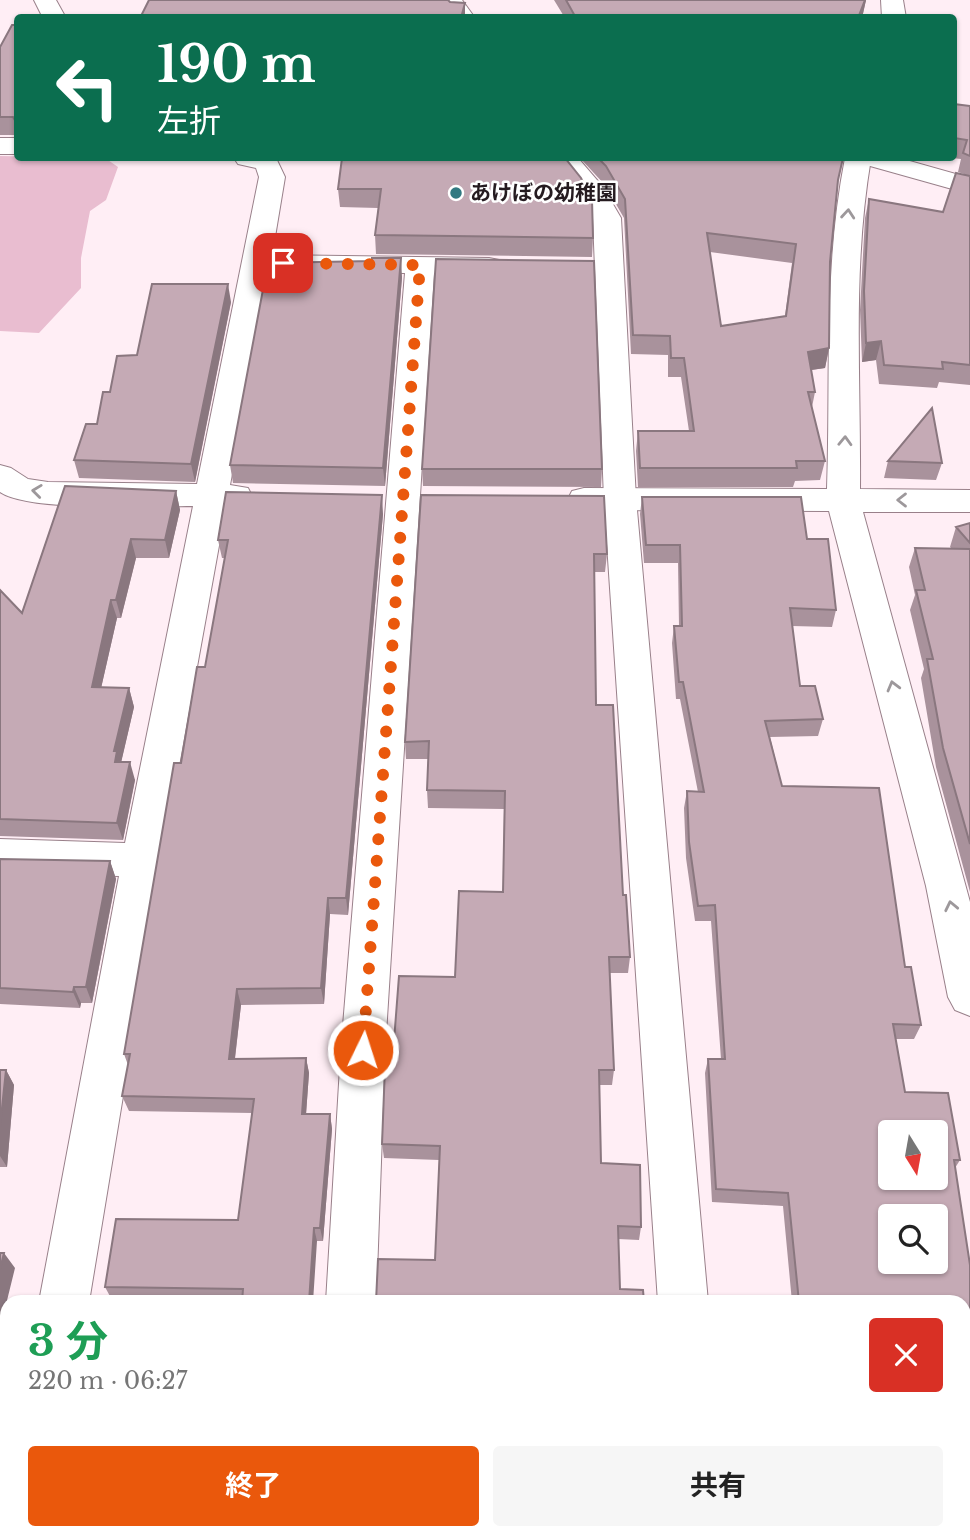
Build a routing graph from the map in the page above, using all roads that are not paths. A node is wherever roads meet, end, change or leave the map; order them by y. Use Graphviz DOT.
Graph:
graph roads {
  1 [pos="450,0"];
  2 [pos="461,14"];
  3 [pos="259,161"];
  4 [pos="567,161"];
  5 [pos="858,161"];
  6 [pos="882,161"];
  7 [pos="970,186"];
  8 [pos="256,263"];
  9 [pos="420,265"];
  10 [pos="515,267"];
  11 [pos="0,476"];
  12 [pos="213,496"];
  13 [pos="267,497"];
  14 [pos="552,499"];
  15 [pos="620,499"];
  16 [pos="843,500"];
  17 [pos="970,500"];
  18 [pos="0,856"];
  19 [pos="142,860"];
  20 [pos="970,997"];
  21 [pos="65,1295"];
  22 [pos="351,1295"];
  23 [pos="682,1295"];
  1 -- 2 [label="street"];
  3 -- 8 [label="street"];
  4 -- 15 [label="street"];
  16 -- 5 [label="street, one-way"];
  6 -- 7 [label="street"];
  8 -- 9 [label="street"];
  8 -- 12 [label="street"];
  9 -- 10 [label="street"];
  9 -- 22 [label="street"];
  12 -- 11 [label="street, one-way"];
  12 -- 13 [label="street"];
  12 -- 19 [label="street"];
  14 -- 15 [label="street"];
  15 -- 16 [label="street"];
  15 -- 23 [label="street"];
  17 -- 16 [label="street, one-way"];
  20 -- 16 [label="street, one-way"];
  18 -- 19 [label="street"];
  19 -- 21 [label="street"];
}
